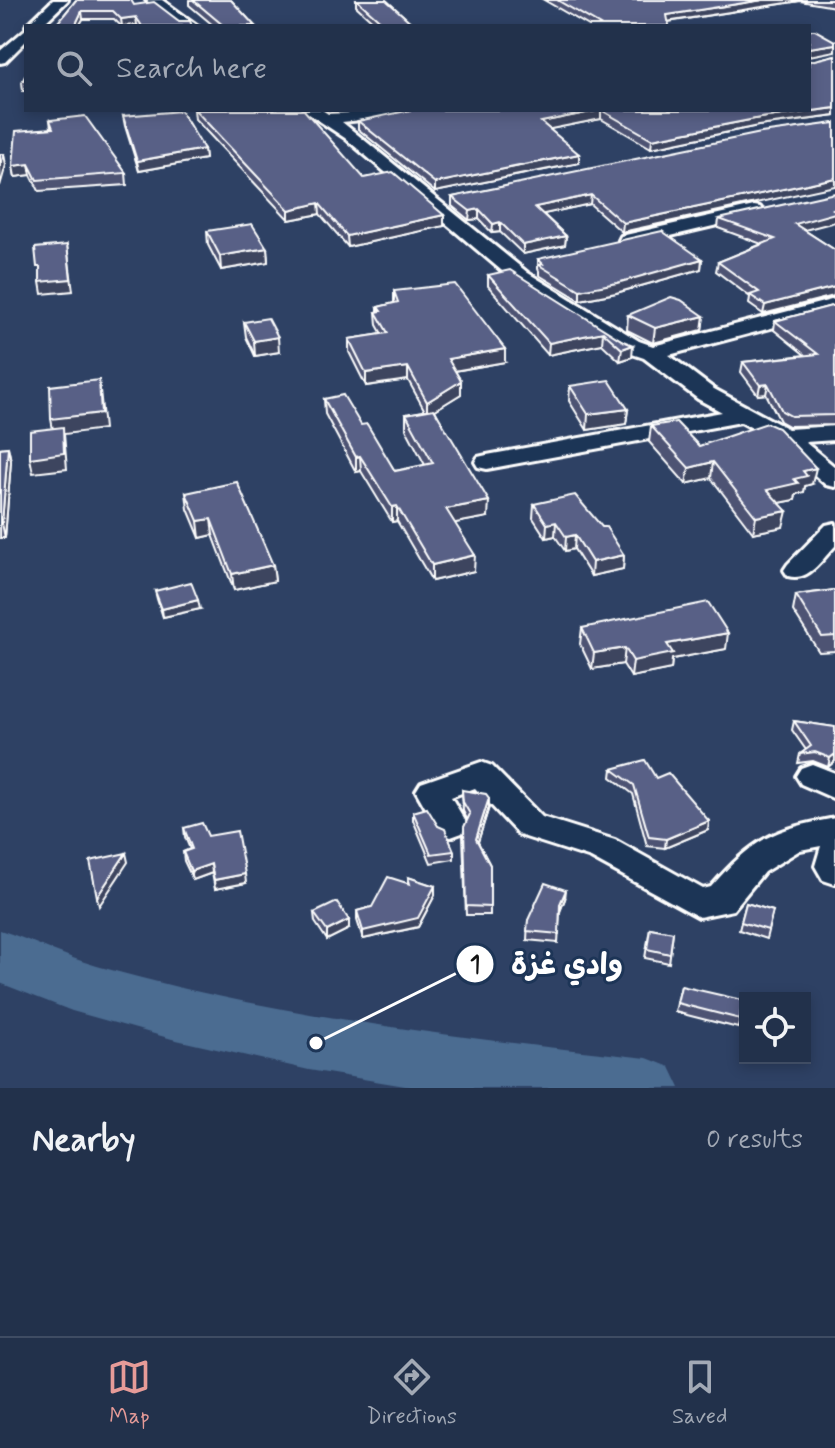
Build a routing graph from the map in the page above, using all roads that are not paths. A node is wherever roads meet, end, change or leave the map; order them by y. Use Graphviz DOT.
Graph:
graph roads {
  1 [pos="61,0"];
  2 [pos="153,0"];
  3 [pos="35,24"];
  4 [pos="188,24"];
  5 [pos="24,35"];
  6 [pos="0,59"];
  7 [pos="364,112"];
  8 [pos="318,114"];
  9 [pos="457,196"];
  10 [pos="429,202"];
  11 [pos="780,205"];
  12 [pos="608,245"];
  13 [pos="536,261"];
  14 [pos="507,267"];
  15 [pos="835,305"];
  16 [pos="652,353"];
  17 [pos="744,415"];
  18 [pos="835,433"];
  19 [pos="784,436"];
  20 [pos="487,462"];
  21 [pos="835,480"];
  22 [pos="835,531"];
  23 [pos="797,570"];
  24 [pos="827,786"];
  25 [pos="835,817"];
  26 [pos="451,824"];
  27 [pos="835,831"];
  28 [pos="835,852"];
  29 [pos="835,871"];
  1 -- 3 [label="street"];
  2 -- 4 [label="street"];
  5 -- 6 [label="street"];
  7 -- 8 [label="street"];
  8 -- 10 [label="street"];
  9 -- 10 [label="street"];
  10 -- 14 [label="street"];
  11 -- 12 [label="street"];
  13 -- 14 [label="street"];
  14 -- 16 [label="street"];
  15 -- 16 [label="street"];
  16 -- 17 [label="street"];
  17 -- 19 [label="street"];
  17 -- 20 [label="street"];
  18 -- 19 [label="street"];
  19 -- 21 [label="street"];
  22 -- 23 [label="street"];
  24 -- 25 [label="street"];
  26 -- 27 [label="street"];
  28 -- 29 [label="street"];
}
